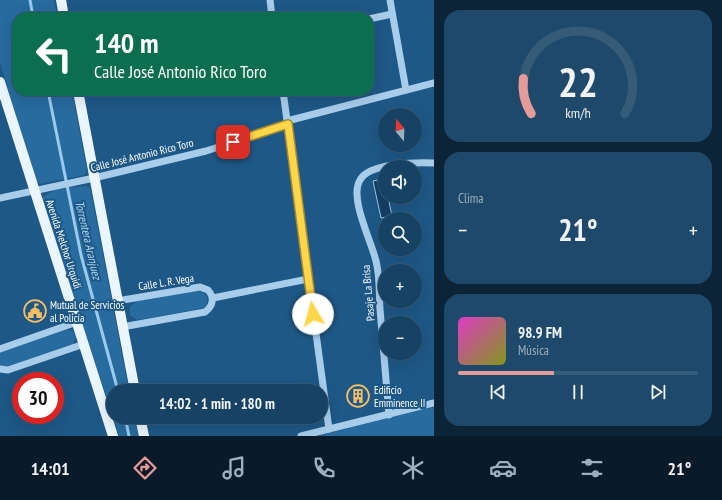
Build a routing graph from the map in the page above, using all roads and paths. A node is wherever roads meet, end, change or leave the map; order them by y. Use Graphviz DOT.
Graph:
graph roads {
  1 [pos="61,0"];
  2 [pos="270,0"];
  3 [pos="390,0"];
  4 [pos="63,12"];
  5 [pos="271,12"];
  6 [pos="392,14"];
  7 [pos="374,18"];
  8 [pos="0,82"];
  9 [pos="434,83"];
  10 [pos="406,90"];
  11 [pos="79,96"];
  12 [pos="284,96"];
  13 [pos="288,123"];
  14 [pos="434,163"];
  15 [pos="94,178"];
  16 [pos="35,191"];
  17 [pos="0,198"];
  18 [pos="308,279"];
  19 [pos="213,298"];
  20 [pos="117,301"];
  21 [pos="77,322"];
  22 [pos="122,327"];
  23 [pos="84,344"];
  24 [pos="0,349"];
  25 [pos="0,369"];
  26 [pos="134,384"];
  27 [pos="434,403"];
  28 [pos="389,415"];
  29 [pos="141,424"];
  30 [pos="329,429"];
  31 [pos="114,436"];
  32 [pos="144,436"];
  33 [pos="301,436"];
  1 -- 4 [label="main road"];
  2 -- 5 [label="street"];
  3 -- 6 [label="street"];
  6 -- 7 [label="street"];
  6 -- 10 [label="street"];
  8 -- 16 [label="main road, Avenida Melchor Urquidi"];
  9 -- 10 [label="street, Calle José Antonio Rico Toro"];
  10 -- 13 [label="street, Calle José Antonio Rico Toro"];
  11 -- 15 [label="main road"];
  12 -- 13 [label="street"];
  13 -- 15 [label="street, Calle José Antonio Rico Toro"];
  13 -- 18 [label="street"];
  14 -- 28 [label="street, Pasaje La Brisa"];
  15 -- 16 [label="street, Calle José Antonio Rico Toro"];
  15 -- 20 [label="main road"];
  16 -- 17 [label="street, Calle José Antonio Rico Toro"];
  16 -- 21 [label="main road, Avenida Melchor Urquidi"];
  18 -- 19 [label="street"];
  18 -- 30 [label="street"];
  19 -- 20 [label="street, Calle L. R. Vega"];
  19 -- 22 [label="street"];
  20 -- 22 [label="main road"];
  21 -- 23 [label="main road, Avenida Melchor Urquidi"];
  21 -- 24 [label="street"];
  22 -- 26 [label="main road"];
  23 -- 25 [label="street"];
  23 -- 31 [label="main road, Avenida Melchor Urquidi"];
  27 -- 28 [label="street"];
  28 -- 30 [label="street"];
  29 -- 32 [label="main road"];
  30 -- 33 [label="street"];
}
